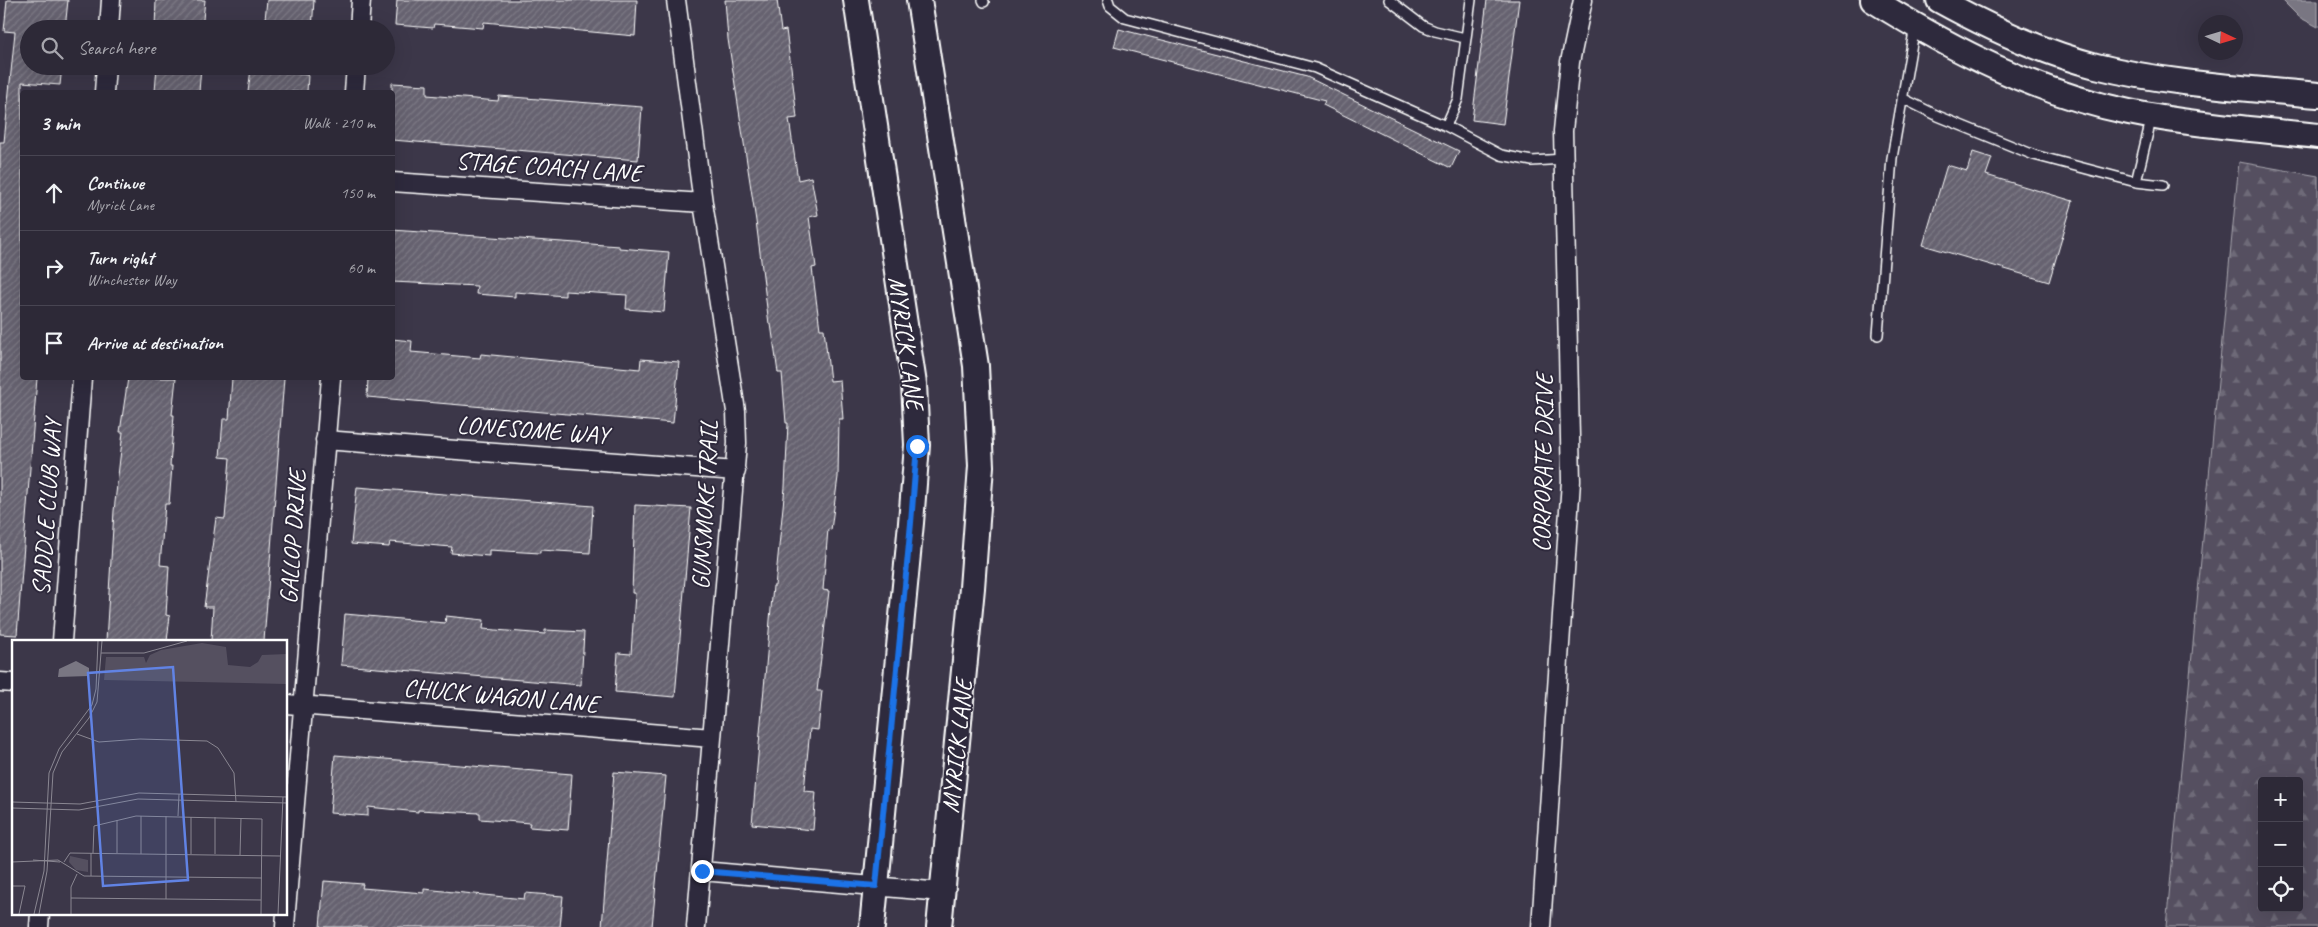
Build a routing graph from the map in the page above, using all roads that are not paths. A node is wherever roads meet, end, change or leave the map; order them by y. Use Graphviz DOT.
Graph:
graph roads {
  1 [pos="112,0"];
  2 [pos="361,0"];
  3 [pos="676,0"];
  4 [pos="856,0"];
  5 [pos="919,0"];
  6 [pos="1108,0"];
  7 [pos="1389,0"];
  8 [pos="1471,0"];
  9 [pos="1583,0"];
  10 [pos="1873,0"];
  11 [pos="1939,0"];
  12 [pos="110,20"];
  13 [pos="359,20"];
  14 [pos="1916,26"];
  15 [pos="1465,38"];
  16 [pos="105,75"];
  17 [pos="355,75"];
  18 [pos="104,90"];
  19 [pos="354,90"];
  20 [pos="2318,95"];
  21 [pos="1902,98"];
  22 [pos="2152,116"];
  23 [pos="1446,126"];
  24 [pos="2318,136"];
  25 [pos="1564,159"];
  26 [pos="395,182"];
  27 [pos="2136,182"];
  28 [pos="2163,185"];
  29 [pos="703,203"];
  30 [pos="1878,334"];
  31 [pos="82,380"];
  32 [pos="331,380"];
  33 [pos="325,440"];
  34 [pos="736,471"];
  35 [pos="62,640"];
  36 [pos="288,704"];
  37 [pos="305,706"];
  38 [pos="712,738"];
  39 [pos="702,871"];
  40 [pos="876,886"];
  41 [pos="288,889"];
  42 [pos="942,892"];
  43 [pos="40,914"];
  44 [pos="286,914"];
  45 [pos="39,927"];
  46 [pos="285,927"];
  47 [pos="696,927"];
  48 [pos="872,927"];
  49 [pos="939,927"];
  50 [pos="1541,927"];
  1 -- 12 [label="street"];
  2 -- 13 [label="street"];
  3 -- 29 [label="street, GUNSMOKE TRAIL"];
  4 -- 40 [label="street, MYRICK LANE"];
  5 -- 42 [label="street, MYRICK LANE"];
  6 -- 23 [label="lane"];
  7 -- 15 [label="lane"];
  8 -- 15 [label="lane"];
  9 -- 25 [label="street, CORPORATE DRIVE"];
  10 -- 14 [label="street"];
  11 -- 20 [label="street"];
  14 -- 21 [label="lane"];
  14 -- 22 [label="street"];
  15 -- 23 [label="lane"];
  16 -- 18 [label="street"];
  17 -- 19 [label="street"];
  21 -- 27 [label="lane"];
  21 -- 30 [label="lane"];
  22 -- 24 [label="street"];
  22 -- 27 [label="lane"];
  23 -- 25 [label="lane"];
  25 -- 50 [label="street, CORPORATE DRIVE"];
  26 -- 29 [label="street, STAGE COACH LANE"];
  27 -- 28 [label="lane"];
  29 -- 34 [label="street, GUNSMOKE TRAIL"];
  31 -- 35 [label="street, SADDLE CLUB WAY"];
  32 -- 33 [label="street, GALLOP DRIVE"];
  33 -- 34 [label="street, LONESOME WAY"];
  33 -- 37 [label="street, GALLOP DRIVE"];
  34 -- 38 [label="street, GUNSMOKE TRAIL"];
  36 -- 37 [label="street, CHUCK WAGON LANE"];
  37 -- 38 [label="street, CHUCK WAGON LANE"];
  37 -- 41 [label="street, GALLOP DRIVE"];
  38 -- 39 [label="street, GUNSMOKE TRAIL"];
  39 -- 40 [label="street"];
  39 -- 47 [label="street, GUNSMOKE TRAIL"];
  40 -- 42 [label="street"];
  40 -- 48 [label="street, MYRICK LANE"];
  42 -- 49 [label="street, MYRICK LANE"];
  43 -- 45 [label="street"];
  44 -- 46 [label="street"];
}
